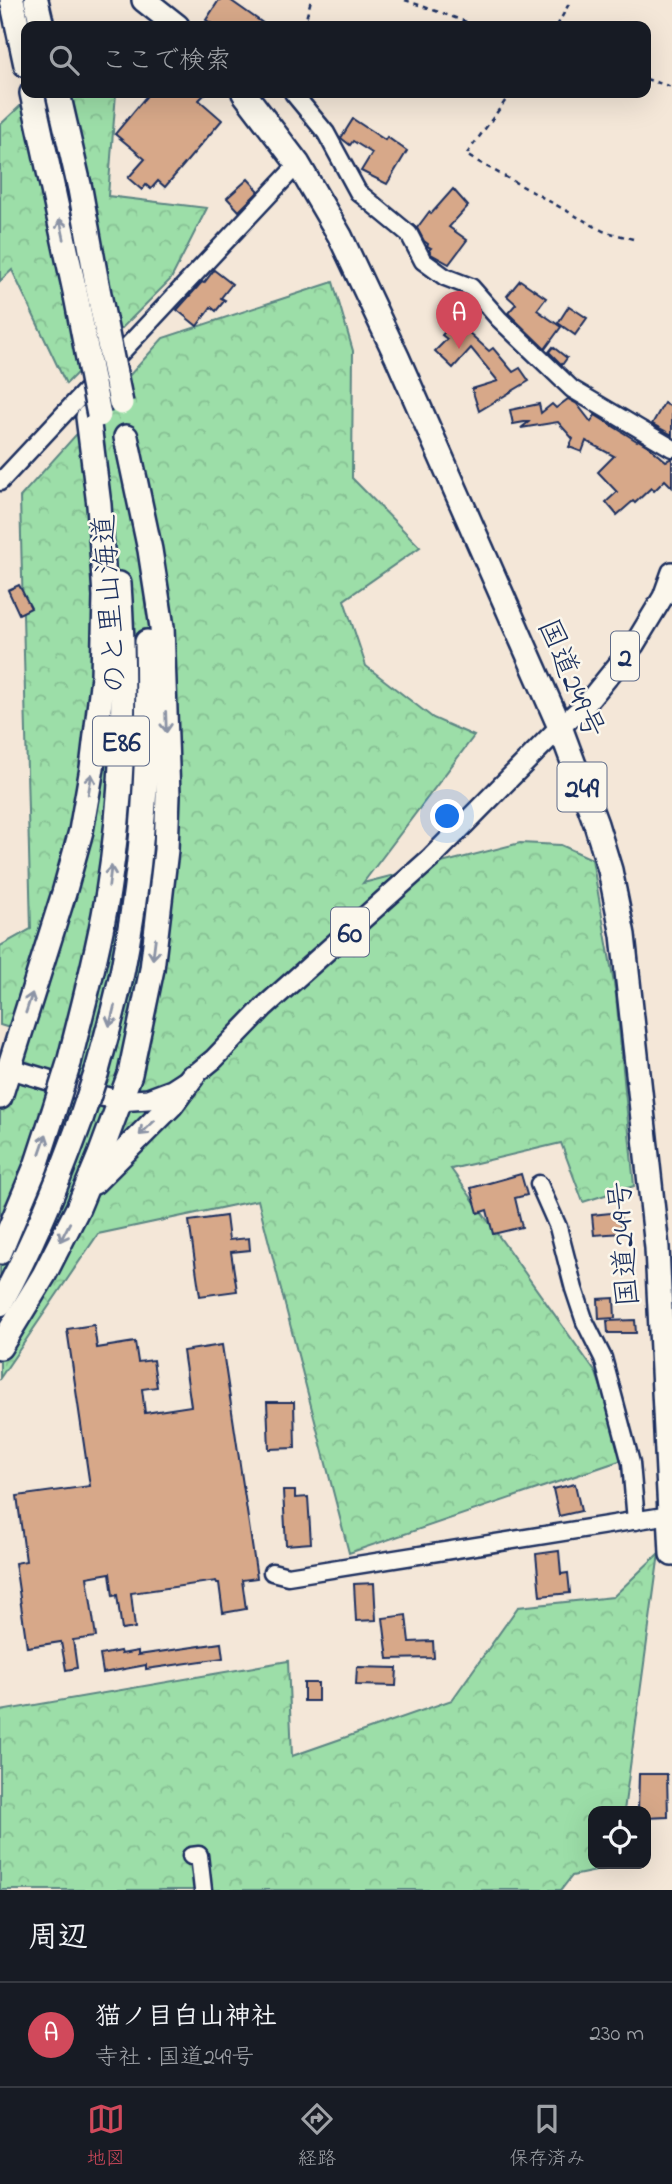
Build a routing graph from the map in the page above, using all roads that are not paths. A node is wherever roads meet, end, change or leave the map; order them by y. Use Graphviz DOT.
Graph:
graph roads {
  1 [pos="12,0"];
  2 [pos="37,0"];
  3 [pos="144,0"];
  4 [pos="42,21"];
  5 [pos="171,21"];
  6 [pos="21,42"];
  7 [pos="33,98"];
  8 [pos="59,98"];
  9 [pos="248,98"];
  10 [pos="297,98"];
  11 [pos="298,164"];
  12 [pos="93,416"];
  13 [pos="126,437"];
  14 [pos="672,447"];
  15 [pos="0,482"];
  16 [pos="672,572"];
  17 [pos="560,727"];
  18 [pos="4,1066"];
  19 [pos="192,1077"];
  20 [pos="0,1097"];
  21 [pos="119,1101"];
  22 [pos="539,1184"];
  23 [pos="82,1198"];
  24 [pos="0,1252"];
  25 [pos="0,1304"];
  26 [pos="0,1347"];
  27 [pos="670,1515"];
  28 [pos="636,1521"];
  29 [pos="672,1554"];
  30 [pos="272,1572"];
  31 [pos="191,1856"];
  32 [pos="203,1890"];
  1 -- 6 [label="highway"];
  2 -- 4 [label="highway"];
  3 -- 5 [label="highway"];
  12 -- 7 [label="highway, one-way, bridge"];
  8 -- 13 [label="highway, のと里山海道 / E86, bridge"];
  9 -- 11 [label="highway, 国道249号 / 249"];
  10 -- 14 [label="street"];
  11 -- 15 [label="street"];
  11 -- 17 [label="highway, 国道249号 / 249"];
  18 -- 12 [label="highway, one-way"];
  24 -- 12 [label="highway, のと里山海道 / E86, one-way, bridge"];
  13 -- 21 [label="highway, one-way"];
  13 -- 25 [label="highway, のと里山海道 / E86, one-way, bridge"];
  16 -- 17 [label="main road, 2"];
  17 -- 19 [label="main road, 60"];
  17 -- 27 [label="highway, 国道249号 / 249"];
  18 -- 20 [label="highway"];
  18 -- 21 [label="main road, 60"];
  19 -- 21 [label="main road, 60"];
  19 -- 23 [label="highway, one-way"];
  21 -- 23 [label="highway"];
  22 -- 28 [label="street"];
  23 -- 26 [label="highway, one-way"];
  27 -- 28 [label="street"];
  27 -- 29 [label="highway, 国道249号 / 249"];
  28 -- 30 [label="street"];
  31 -- 32 [label="street"];
}
